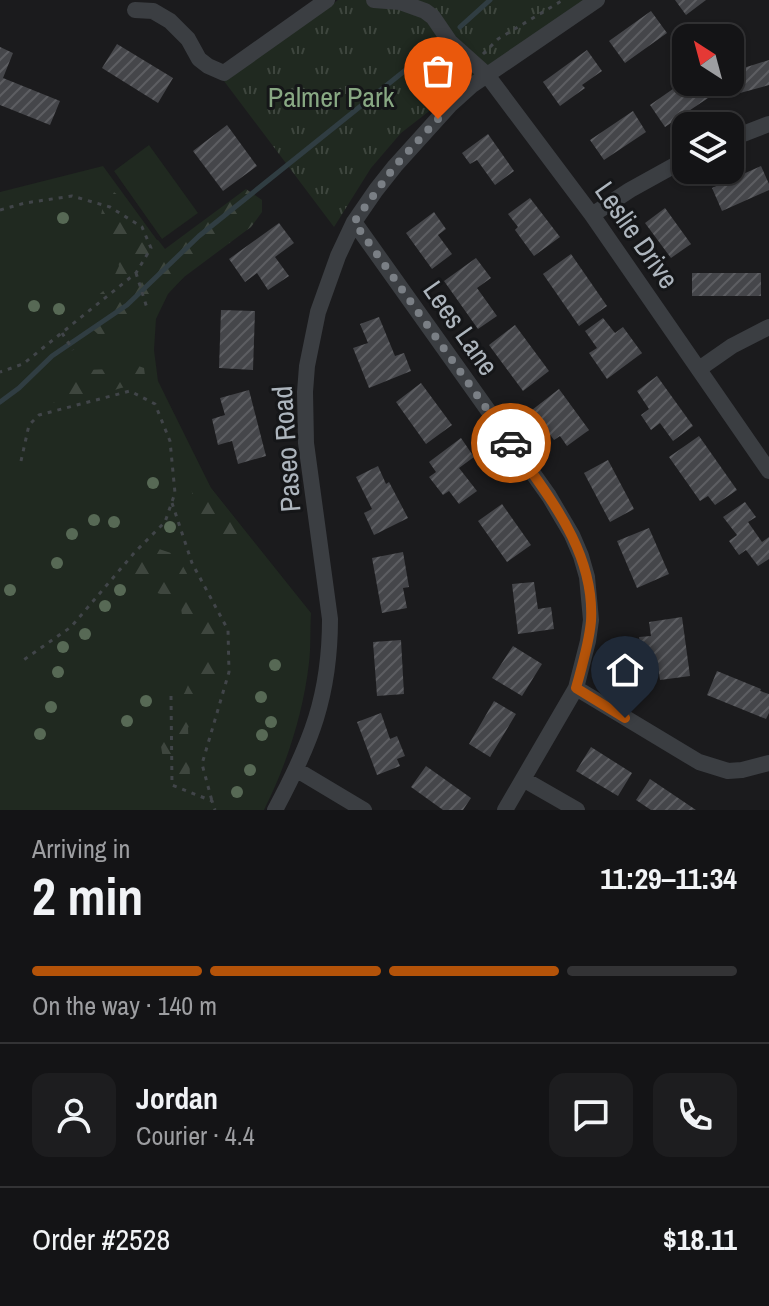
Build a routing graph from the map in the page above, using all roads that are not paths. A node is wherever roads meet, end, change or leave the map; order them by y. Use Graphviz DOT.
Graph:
graph roads {
  1 [pos="327,0"];
  2 [pos="374,0"];
  3 [pos="597,0"];
  4 [pos="135,10"];
  5 [pos="450,42"];
  6 [pos="487,75"];
  7 [pos="451,104"];
  8 [pos="769,124"];
  9 [pos="744,134"];
  10 [pos="672,167"];
  11 [pos="592,215"];
  12 [pos="354,222"];
  13 [pos="769,327"];
  14 [pos="699,369"];
  15 [pos="769,471"];
  16 [pos="576,688"];
  17 [pos="769,763"];
  18 [pos="297,770"];
  19 [pos="523,779"];
  20 [pos="275,810"];
  21 [pos="364,810"];
  22 [pos="505,810"];
  23 [pos="577,810"];
  1 -- 4 [label="street"];
  2 -- 5 [label="street, Leslie Drive"];
  3 -- 6 [label="street, Paseo Road"];
  5 -- 6 [label="street, Leslie Drive"];
  5 -- 7 [label="street"];
  6 -- 7 [label="street, Paseo Road"];
  6 -- 11 [label="street, Leslie Drive"];
  7 -- 12 [label="street, Paseo Road"];
  8 -- 9 [label="street"];
  10 -- 11 [label="street"];
  11 -- 14 [label="street, Leslie Drive"];
  12 -- 16 [label="street, Lees Lane"];
  12 -- 18 [label="street, Paseo Road"];
  13 -- 14 [label="street"];
  14 -- 15 [label="street, Leslie Drive"];
  16 -- 17 [label="street"];
  16 -- 19 [label="street, Lees Lane"];
  18 -- 20 [label="street, Paseo Road"];
  18 -- 21 [label="street"];
  19 -- 22 [label="street, Lees Lane"];
  19 -- 23 [label="street"];
}
